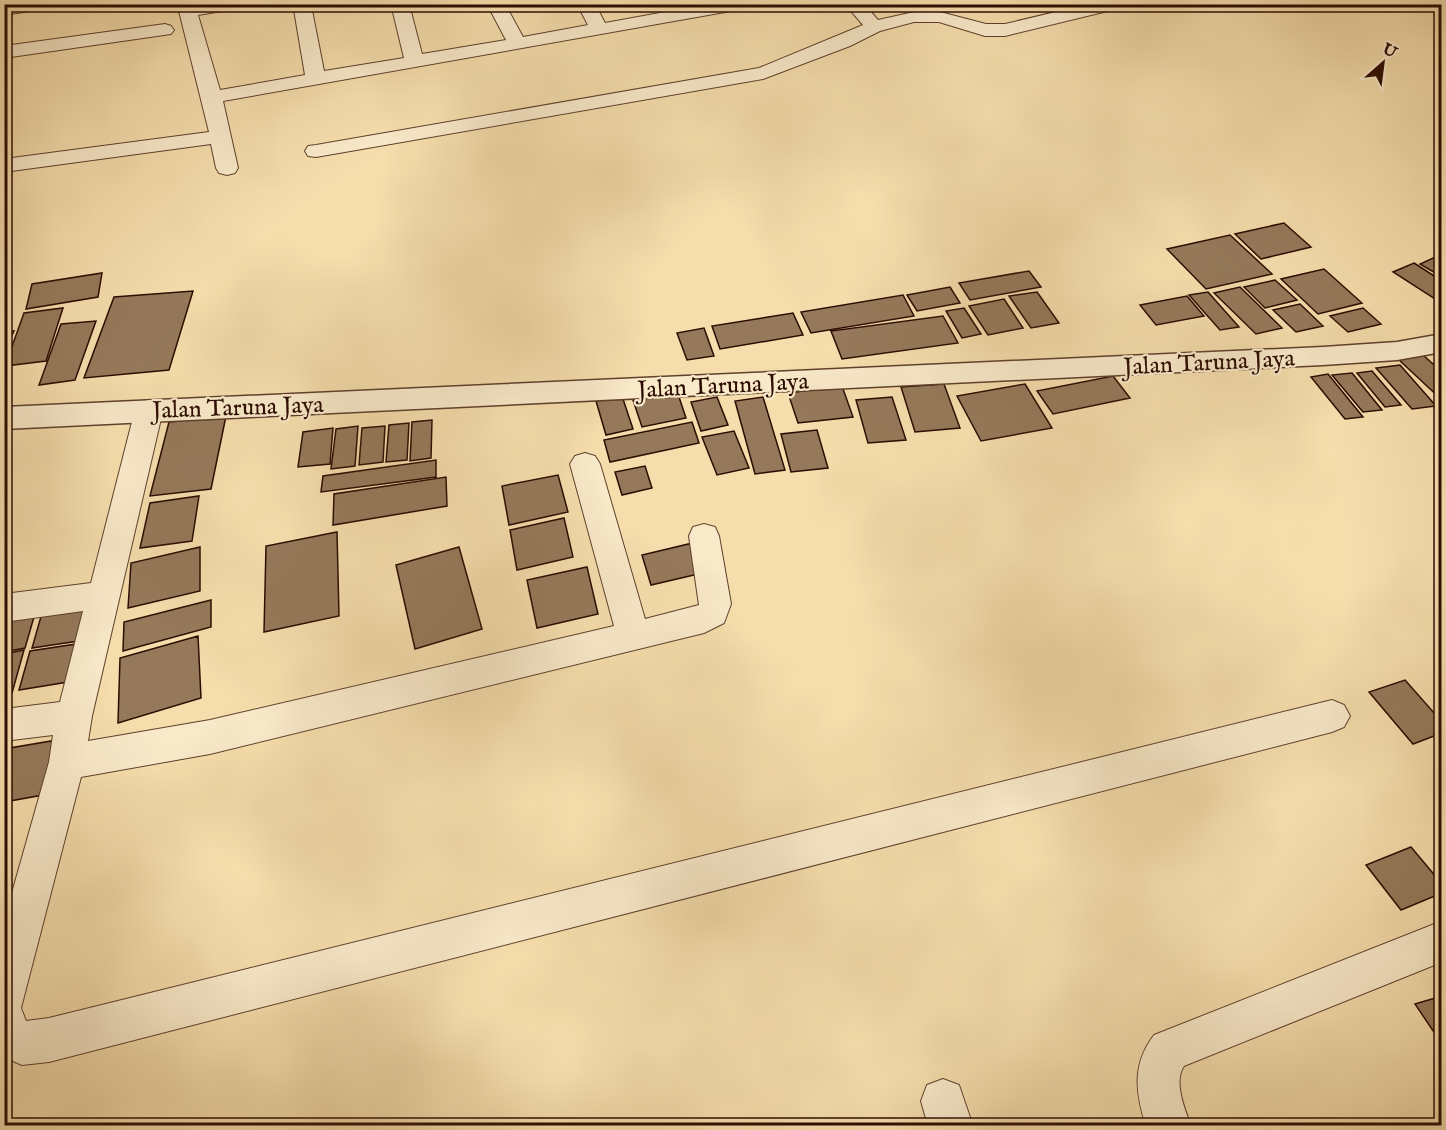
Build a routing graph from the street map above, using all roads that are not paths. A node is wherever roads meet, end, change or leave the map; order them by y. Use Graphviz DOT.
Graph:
graph roads {
  1 [pos="42,4"];
  2 [pos="234,4"];
  3 [pos="400,4"];
  4 [pos="496,4"];
  5 [pos="586,4"];
  6 [pos="742,4"];
  7 [pos="854,4"];
  8 [pos="1114,4"];
  9 [pos="302,5"];
  10 [pos="713,7"];
  11 [pos="4,10"];
  12 [pos="874,27"];
  13 [pos="599,29"];
  14 [pos="165,30"];
  15 [pos="517,44"];
  16 [pos="4,52"];
  17 [pos="812,54"];
  18 [pos="414,62"];
  19 [pos="316,79"];
  20 [pos="212,97"];
  21 [pos="220,137"];
  22 [pos="316,151"];
  23 [pos="341,163"];
  24 [pos="4,166"];
  25 [pos="227,168"];
  26 [pos="1442,343"];
  27 [pos="149,410"];
  28 [pos="4,418"];
  29 [pos="585,464"];
  30 [pos="704,536"];
  31 [pos="104,595"];
  32 [pos="4,608"];
  33 [pos="633,636"];
  34 [pos="74,716"];
  35 [pos="1332,716"];
  36 [pos="4,725"];
  37 [pos="67,762"];
  38 [pos="1442,941"];
  39 [pos="4,998"];
  40 [pos="4,1019"];
  41 [pos="1169,1125"];
  1 -- 11 [label="street"];
  2 -- 20 [label="street"];
  3 -- 18 [label="street"];
  4 -- 15 [label="street"];
  5 -- 13 [label="street"];
  6 -- 10 [label="street"];
  7 -- 12 [label="street"];
  8 -- 12 [label="street"];
  9 -- 19 [label="street"];
  10 -- 13 [label="street"];
  12 -- 17 [label="street"];
  13 -- 15 [label="street"];
  14 -- 16 [label="street"];
  15 -- 18 [label="street"];
  17 -- 22 [label="street"];
  17 -- 23 [label="street"];
  18 -- 19 [label="street"];
  19 -- 20 [label="street"];
  20 -- 21 [label="street"];
  21 -- 24 [label="street"];
  21 -- 25 [label="street"];
  26 -- 27 [label="street, Jalan Taruna Jaya"];
  27 -- 28 [label="street, Jalan Taruna Jaya"];
  27 -- 31 [label="street"];
  29 -- 33 [label="street"];
  30 -- 33 [label="street"];
  31 -- 32 [label="street"];
  31 -- 34 [label="street"];
  33 -- 37 [label="street"];
  34 -- 36 [label="street"];
  34 -- 37 [label="street"];
  35 -- 40 [label="street"];
  37 -- 39 [label="street"];
  38 -- 41 [label="street"];
}
